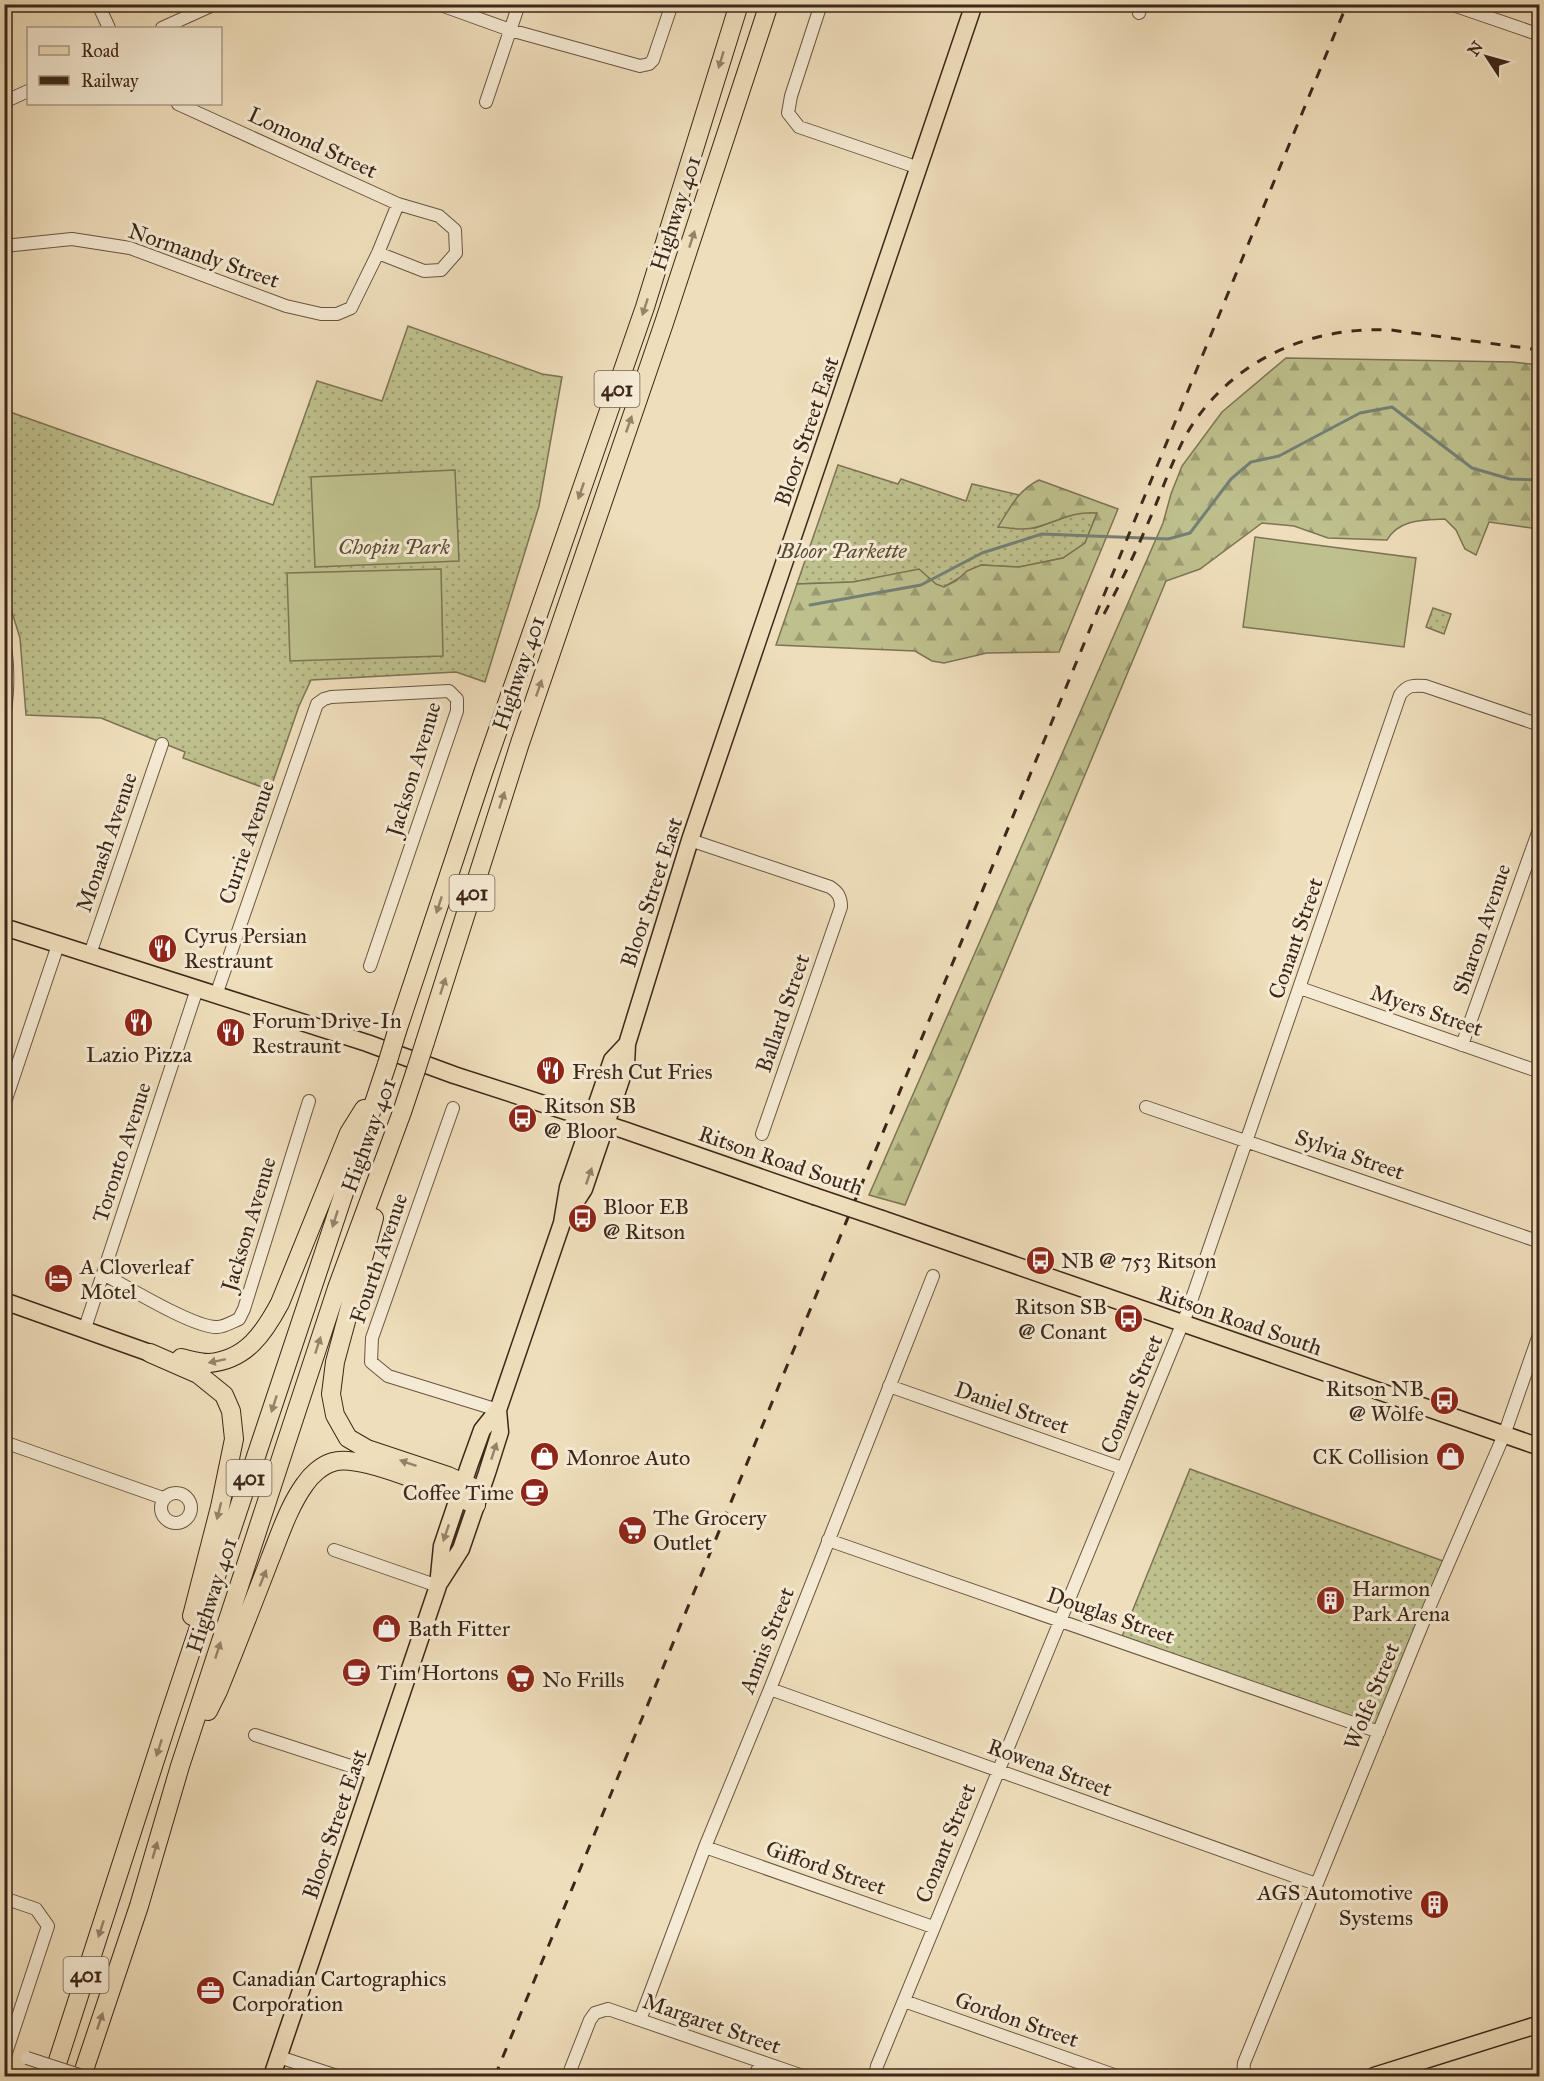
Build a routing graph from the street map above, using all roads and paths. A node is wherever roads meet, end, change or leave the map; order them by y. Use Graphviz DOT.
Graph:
graph roads {
  1 [pos="98,4"];
  2 [pos="215,4"];
  3 [pos="438,4"];
  4 [pos="519,4"];
  5 [pos="672,4"];
  6 [pos="739,4"];
  7 [pos="769,4"];
  8 [pos="821,4"];
  9 [pos="974,4"];
  10 [pos="1450,4"];
  11 [pos="109,27"];
  12 [pos="164,27"];
  13 [pos="510,30"];
  14 [pos="1539,35"];
  15 [pos="27,91"];
  16 [pos="4,102"];
  17 [pos="486,102"];
  18 [pos="180,105"];
  19 [pos="920,168"];
  20 [pos="398,204"];
  21 [pos="4,246"];
  22 [pos="378,253"];
  23 [pos="4,642"];
  24 [pos="317,704"];
  25 [pos="4,719"];
  26 [pos="1539,724"];
  27 [pos="162,744"];
  28 [pos="1539,827"];
  29 [pos="690,840"];
  30 [pos="4,927"];
  31 [pos="58,945"];
  32 [pos="90,954"];
  33 [pos="370,966"];
  34 [pos="197,988"];
  35 [pos="1300,988"];
  36 [pos="216,995"];
  37 [pos="1462,1045"];
  38 [pos="1539,1071"];
  39 [pos="380,1083"];
  40 [pos="309,1101"];
  41 [pos="4,1105"];
  42 [pos="1146,1107"];
  43 [pos="453,1108"];
  44 [pos="402,1112"];
  45 [pos="599,1122"];
  46 [pos="762,1134"];
  47 [pos="1247,1141"];
  48 [pos="1539,1242"];
  49 [pos="103,1274"];
  50 [pos="933,1276"];
  51 [pos="4,1301"];
  52 [pos="1183,1324"];
  53 [pos="85,1328"];
  54 [pos="1539,1332"];
  55 [pos="150,1353"];
  56 [pos="888,1386"];
  57 [pos="498,1410"];
  58 [pos="1504,1435"];
  59 [pos="4,1442"];
  60 [pos="1539,1447"];
  61 [pos="1122,1468"];
  62 [pos="461,1490"];
  63 [pos="163,1498"];
  64 [pos="478,1498"];
  65 [pos="828,1540"];
  66 [pos="334,1550"];
  67 [pos="438,1586"];
  68 [pos="1059,1619"];
  69 [pos="770,1689"];
  70 [pos="167,1723"];
  71 [pos="1379,1732"];
  72 [pos="255,1735"];
  73 [pos="180,1766"];
  74 [pos="997,1771"];
  75 [pos="375,1774"];
  76 [pos="705,1847"];
  77 [pos="1316,1884"];
  78 [pos="4,1898"];
  79 [pos="933,1927"];
  80 [pos="904,2001"];
  81 [pos="640,2020"];
  82 [pos="1539,2024"];
  83 [pos="5,2054"];
  84 [pos="279,2057"];
  85 [pos="761,2062"];
  86 [pos="53,2076"];
  87 [pos="82,2076"];
  88 [pos="272,2076"];
  89 [pos="337,2076"];
  90 [pos="568,2076"];
  91 [pos="755,2076"];
  92 [pos="803,2076"];
  93 [pos="874,2076"];
  94 [pos="1117,2076"];
  95 [pos="1242,2076"];
  96 [pos="1374,2076"];
  1 -- 11 [label="street"];
  2 -- 12 [label="street"];
  3 -- 13 [label="street"];
  4 -- 13 [label="street"];
  5 -- 13 [label="street"];
  6 -- 39 [label="highway, Highway 401 / 401, one-way, bridge"];
  44 -- 7 [label="highway, Highway 401 / 401, one-way, bridge"];
  8 -- 19 [label="street"];
  9 -- 19 [label="main road, Bloor Street East"];
  10 -- 14 [label="street"];
  13 -- 17 [label="street"];
  15 -- 16 [label="street"];
  18 -- 20 [label="street, Lomond Street"];
  19 -- 29 [label="main road, Bloor Street East"];
  20 -- 22 [label="street"];
  20 -- 22 [label="street, Lomond Street"];
  21 -- 22 [label="street, Normandy Street"];
  23 -- 25 [label="street"];
  24 -- 33 [label="street, Jackson Avenue"];
  24 -- 36 [label="street, Currie Avenue"];
  26 -- 35 [label="street, Conant Street"];
  27 -- 32 [label="street, Monash Avenue"];
  28 -- 37 [label="street, Sharon Avenue"];
  29 -- 45 [label="main road, Bloor Street East"];
  29 -- 46 [label="street, Ballard Street"];
  30 -- 31 [label="main road, Ritson Road South"];
  31 -- 32 [label="main road, Ritson Road South"];
  31 -- 41 [label="street"];
  32 -- 34 [label="main road, Ritson Road South"];
  34 -- 36 [label="main road, Ritson Road South"];
  34 -- 49 [label="street, Toronto Avenue"];
  35 -- 37 [label="street, Myers Street"];
  35 -- 47 [label="street, Conant Street"];
  36 -- 45 [label="main road, Ritson Road South"];
  37 -- 38 [label="street, Myers Street"];
  39 -- 55 [label="highway, one-way"];
  39 -- 70 [label="highway, Highway 401 / 401, one-way"];
  40 -- 49 [label="street, Jackson Avenue"];
  42 -- 47 [label="street, Sylvia Street"];
  43 -- 57 [label="street, Fourth Avenue"];
  62 -- 44 [label="highway, one-way"];
  73 -- 44 [label="highway, Highway 401 / 401, one-way"];
  45 -- 52 [label="main road, Ritson Road South, bridge"];
  45 -- 57 [label="main road, Bloor Street East"];
  47 -- 48 [label="street, Sylvia Street"];
  47 -- 52 [label="street, Conant Street"];
  49 -- 53 [label="street, Toronto Avenue"];
  50 -- 56 [label="street, Annis Street"];
  51 -- 53 [label="main road"];
  52 -- 58 [label="main road, Ritson Road South"];
  52 -- 61 [label="street, Conant Street"];
  53 -- 55 [label="main road"];
  54 -- 58 [label="street, Wolfe Street"];
  55 -- 70 [label="highway, one-way"];
  56 -- 61 [label="street, Daniel Street"];
  56 -- 65 [label="street, Annis Street"];
  57 -- 62 [label="main road, Bloor Street East"];
  64 -- 57 [label="main road, Bloor Street East, one-way"];
  58 -- 60 [label="main road, Ritson Road South"];
  58 -- 71 [label="street, Wolfe Street"];
  59 -- 63 [label="street"];
  61 -- 68 [label="street, Conant Street"];
  62 -- 64 [label="highway"];
  62 -- 67 [label="main road, Bloor Street East, one-way"];
  73 -- 62 [label="highway, one-way"];
  64 -- 67 [label="main road, Bloor Street East"];
  65 -- 68 [label="street, Douglas Street"];
  65 -- 69 [label="street, Annis Street"];
  66 -- 67 [label="street"];
  67 -- 75 [label="main road, Bloor Street East"];
  68 -- 71 [label="street, Douglas Street"];
  68 -- 74 [label="street, Conant Street"];
  69 -- 74 [label="street, Rowena Street"];
  69 -- 76 [label="street, Annis Street"];
  70 -- 86 [label="highway, Highway 401 / 401, one-way"];
  71 -- 77 [label="street, Wolfe Street"];
  72 -- 75 [label="street"];
  87 -- 73 [label="highway, Highway 401 / 401, one-way"];
  74 -- 77 [label="street, Rowena Street"];
  74 -- 79 [label="street, Conant Street"];
  75 -- 84 [label="main road, Bloor Street East"];
  76 -- 79 [label="street, Gifford Street"];
  76 -- 81 [label="street, Annis Street"];
  77 -- 95 [label="street, Wolfe Street"];
  78 -- 83 [label="street"];
  79 -- 80 [label="street, Conant Street"];
  80 -- 93 [label="street, Conant Street"];
  80 -- 94 [label="street, Gordon Street"];
  81 -- 85 [label="street, Margaret Street"];
  81 -- 90 [label="street, Margaret Street"];
  82 -- 96 [label="main road"];
  83 -- 87 [label="street, bridge"];
  84 -- 88 [label="main road, Bloor Street East"];
  84 -- 89 [label="street"];
  85 -- 91 [label="street"];
  85 -- 92 [label="street, Margaret Street"];
}
